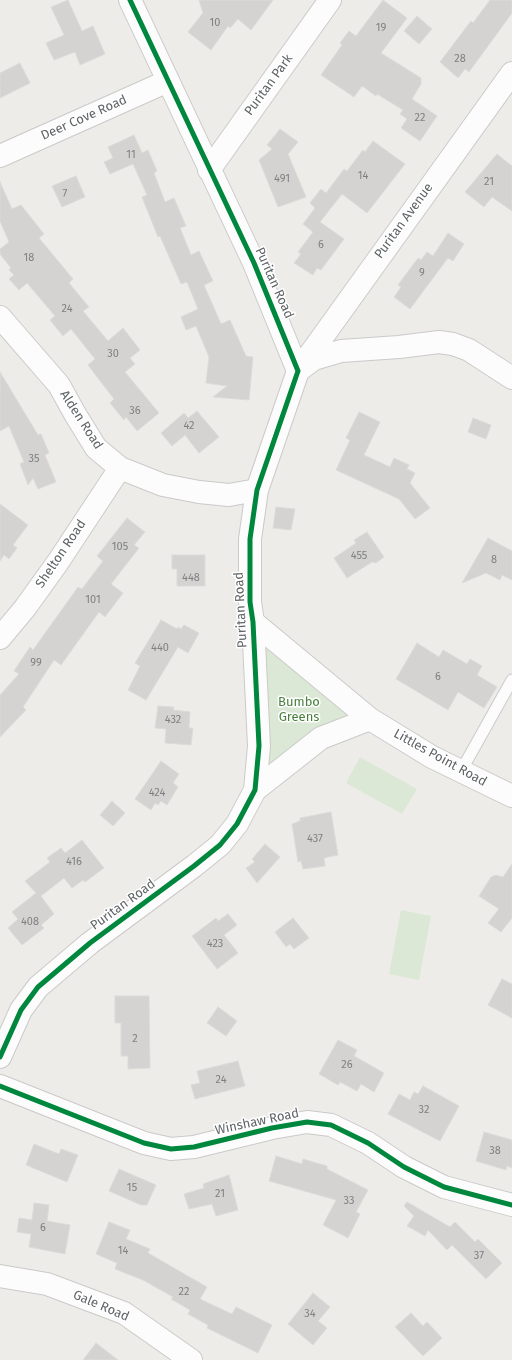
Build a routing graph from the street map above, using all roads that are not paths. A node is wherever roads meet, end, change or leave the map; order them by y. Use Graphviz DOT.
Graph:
graph roads {
  1 [pos="130,0"];
  2 [pos="330,0"];
  3 [pos="512,73"];
  4 [pos="168,81"];
  5 [pos="0,156"];
  6 [pos="208,170"];
  7 [pos="0,317"];
  8 [pos="298,371"];
  9 [pos="512,378"];
  10 [pos="120,468"];
  11 [pos="257,490"];
  12 [pos="253,622"];
  13 [pos="0,638"];
  14 [pos="512,680"];
  15 [pos="370,719"];
  16 [pos="461,771"];
  17 [pos="255,790"];
  18 [pos="512,796"];
  19 [pos="0,1056"];
  20 [pos="0,1086"];
  21 [pos="512,1205"];
  22 [pos="0,1276"];
  23 [pos="191,1360"];
  1 -- 4 [label="street, Puritan Road"];
  2 -- 6 [label="street, Puritan Park"];
  3 -- 8 [label="street, Puritan Avenue"];
  4 -- 5 [label="street, Deer Cove Road"];
  4 -- 6 [label="street, Puritan Road"];
  6 -- 8 [label="street, Puritan Road"];
  7 -- 10 [label="street, Alden Road"];
  8 -- 9 [label="street"];
  8 -- 11 [label="street, Puritan Road"];
  10 -- 11 [label="street, Alden Road"];
  10 -- 13 [label="street, Shelton Road"];
  11 -- 12 [label="street, Puritan Road"];
  12 -- 15 [label="street, Littles Point Road"];
  12 -- 17 [label="street, Puritan Road"];
  14 -- 16 [label="lane"];
  15 -- 16 [label="street, Littles Point Road"];
  15 -- 17 [label="street"];
  16 -- 18 [label="street, Littles Point Road"];
  17 -- 19 [label="street, Puritan Road"];
  20 -- 21 [label="street, Winshaw Road"];
  22 -- 23 [label="street, Gale Road"];
}
